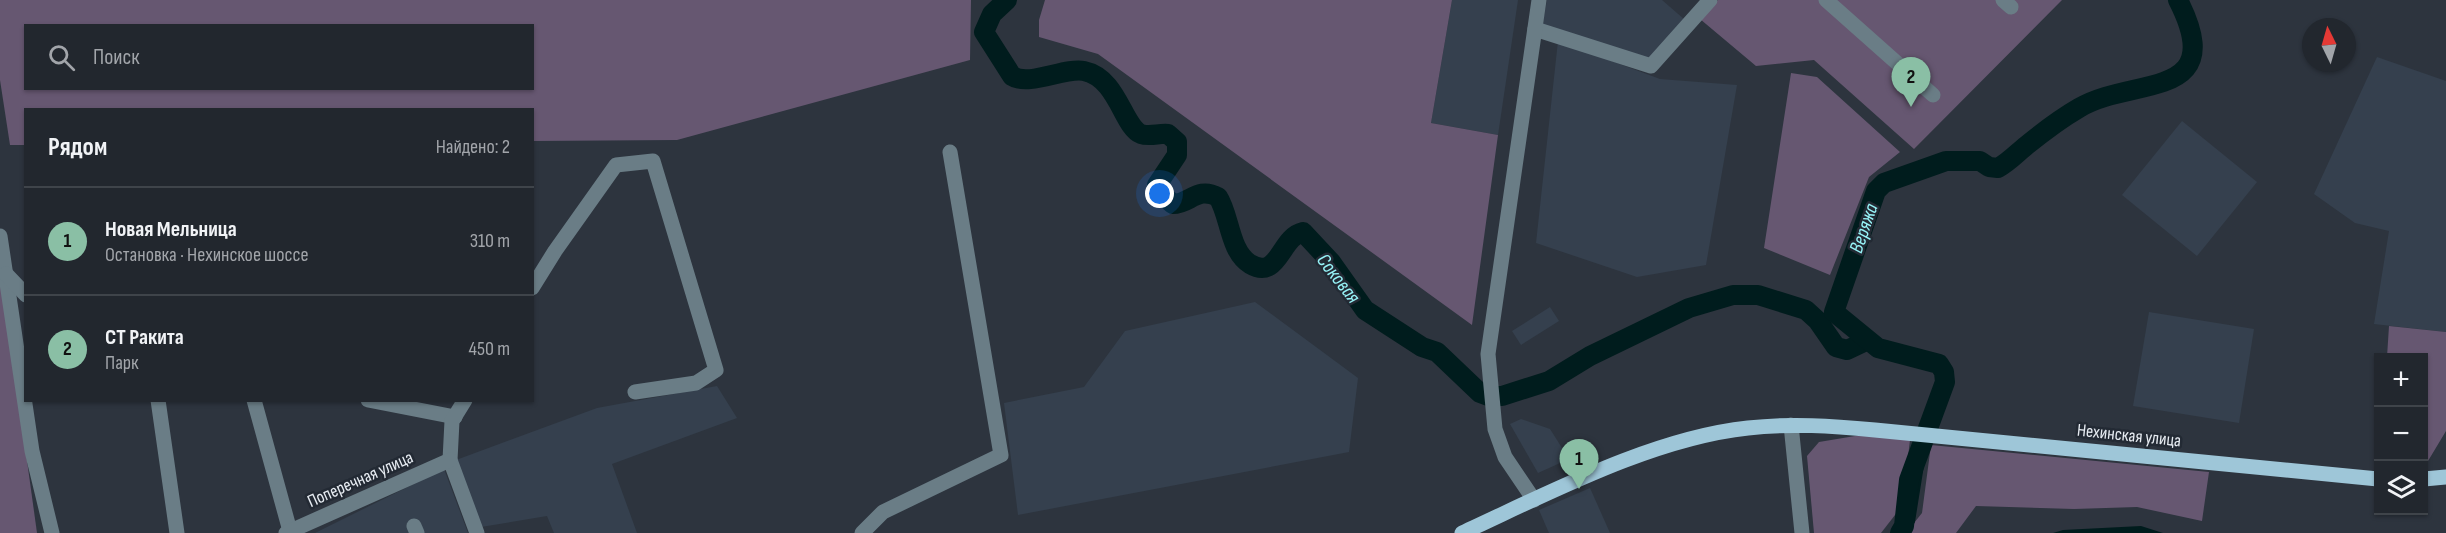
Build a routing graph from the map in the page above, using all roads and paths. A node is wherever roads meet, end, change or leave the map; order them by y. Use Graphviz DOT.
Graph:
graph roads {
  1 [pos="1539,0"];
  2 [pos="1710,0"];
  3 [pos="1826,0"];
  4 [pos="1535,29"];
  5 [pos="1933,95"];
  6 [pos="950,152"];
  7 [pos="0,236"];
  8 [pos="6,274"];
  9 [pos="534,285"];
  10 [pos="24,294"];
  11 [pos="635,392"];
  12 [pos="24,397"];
  13 [pos="25,402"];
  14 [pos="158,402"];
  15 [pos="255,402"];
  16 [pos="378,402"];
  17 [pos="464,402"];
  18 [pos="455,417"];
  19 [pos="1791,425"];
  20 [pos="450,460"];
  21 [pos="2446,477"];
  22 [pos="2428,478"];
  23 [pos="2374,479"];
  24 [pos="1534,500"];
  25 [pos="288,532"];
  26 [pos="52,533"];
  27 [pos="177,533"];
  28 [pos="477,533"];
  29 [pos="862,533"];
  30 [pos="1462,533"];
  31 [pos="1802,533"];
  1 -- 4 [label="street"];
  2 -- 4 [label="street"];
  3 -- 5 [label="street"];
  4 -- 24 [label="street"];
  6 -- 29 [label="street"];
  7 -- 8 [label="street"];
  8 -- 10 [label="street"];
  8 -- 12 [label="street"];
  9 -- 11 [label="street"];
  13 -- 26 [label="street"];
  14 -- 27 [label="street"];
  15 -- 25 [label="street"];
  16 -- 18 [label="street"];
  17 -- 18 [label="street"];
  18 -- 20 [label="street"];
  19 -- 23 [label="main road, Нехинская улица"];
  19 -- 24 [label="main road, Нехинская улица"];
  19 -- 31 [label="street"];
  20 -- 25 [label="street, Поперечная улица"];
  20 -- 28 [label="street"];
  21 -- 22 [label="main road"];
  24 -- 30 [label="main road, Нехинская улица"];
}
